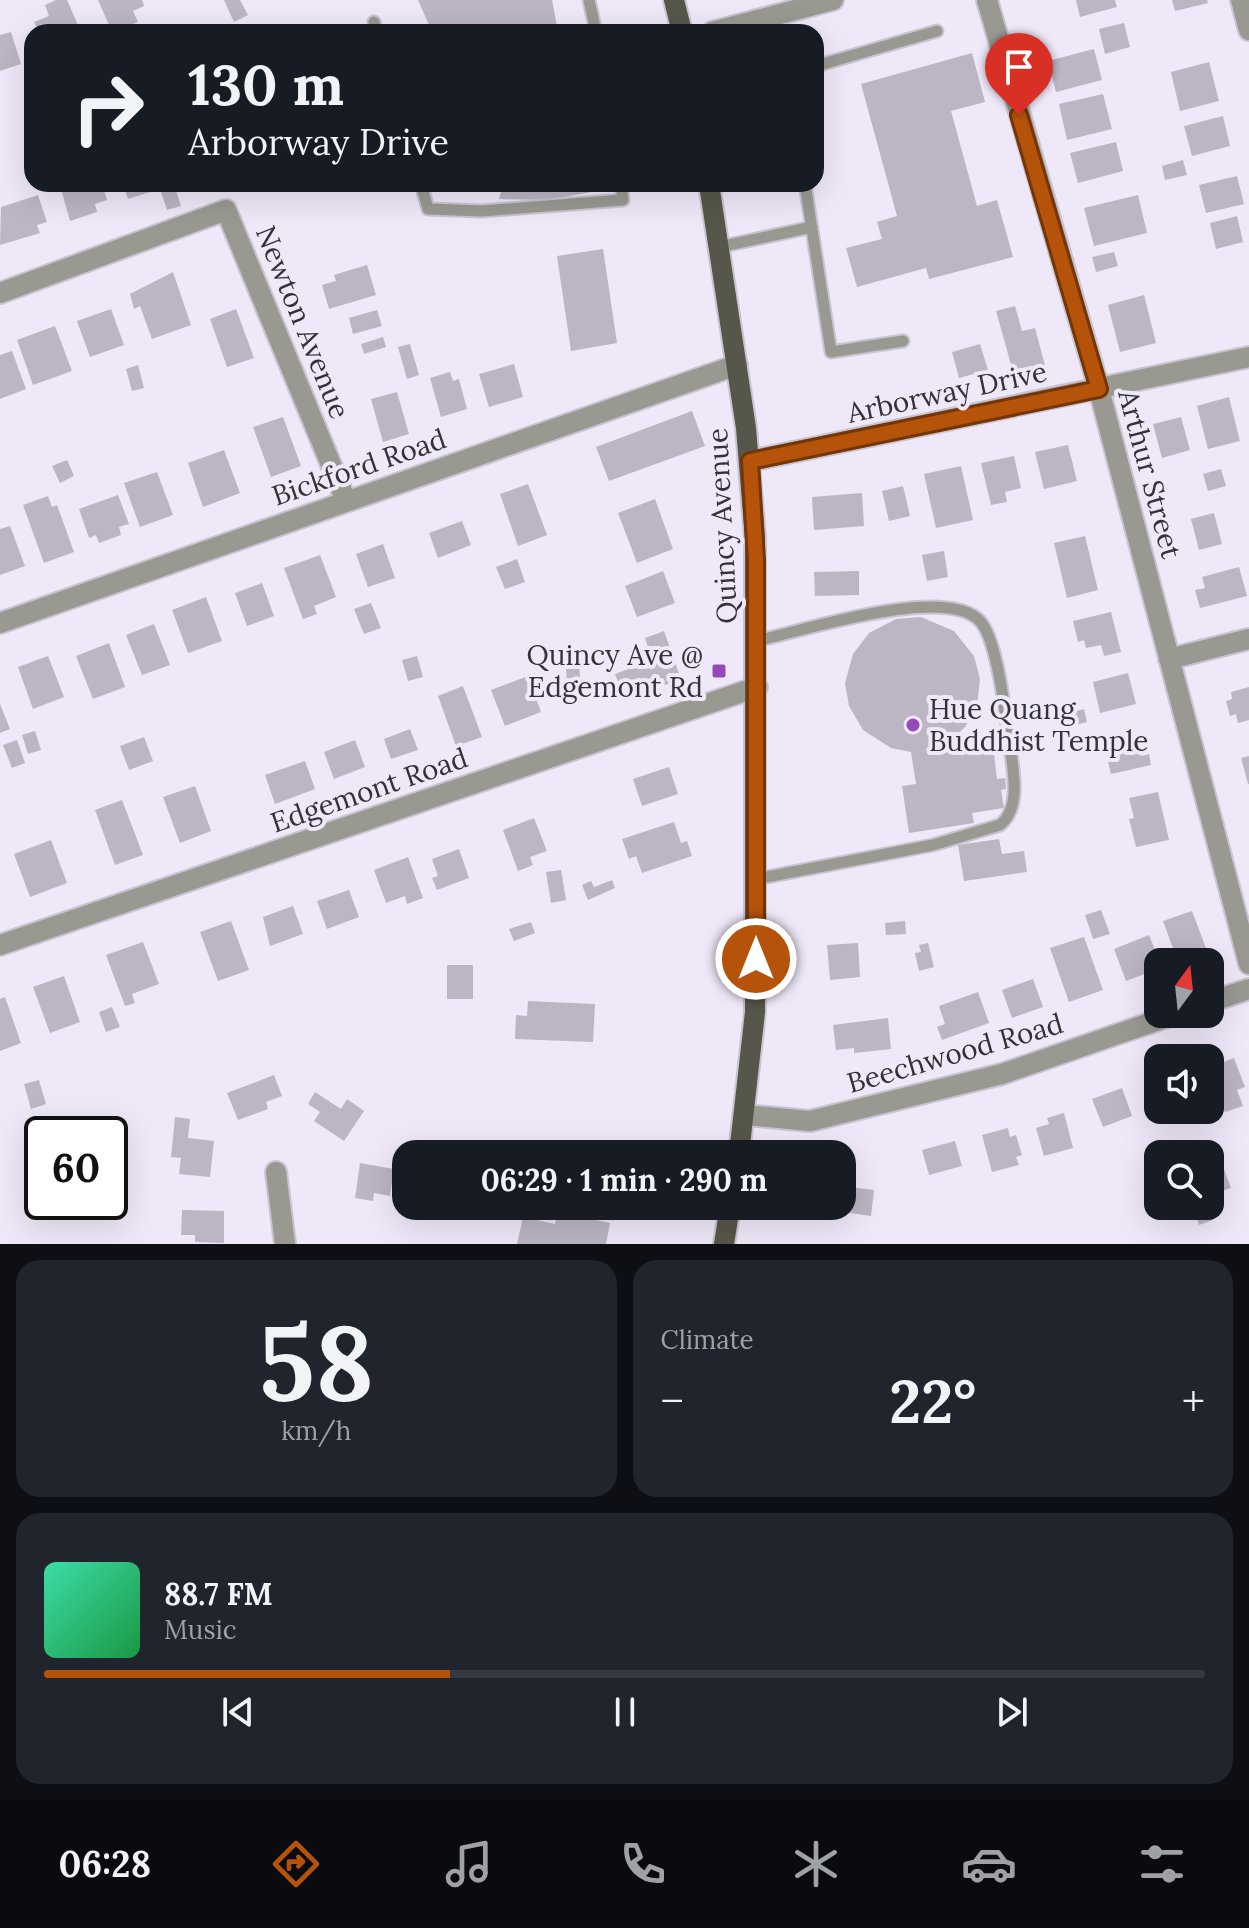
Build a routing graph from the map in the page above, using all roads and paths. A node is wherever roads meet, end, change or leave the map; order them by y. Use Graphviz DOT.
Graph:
graph roads {
  1 [pos="589,0"];
  2 [pos="674,0"];
  3 [pos="833,0"];
  4 [pos="987,0"];
  5 [pos="1241,0"];
  6 [pos="594,24"];
  7 [pos="680,24"];
  8 [pos="742,24"];
  9 [pos="1249,30"];
  10 [pos="937,31"];
  11 [pos="824,64"];
  12 [pos="423,192"];
  13 [pos="622,192"];
  14 [pos="710,192"];
  15 [pos="806,192"];
  16 [pos="812,227"];
  17 [pos="719,247"];
  18 [pos="0,293"];
  19 [pos="903,341"];
  20 [pos="1249,357"];
  21 [pos="737,365"];
  22 [pos="1099,389"];
  23 [pos="750,461"];
  24 [pos="346,501"];
  25 [pos="0,623"];
  26 [pos="1249,639"];
  27 [pos="756,641"];
  28 [pos="1169,659"];
  29 [pos="757,687"];
  30 [pos="756,879"];
  31 [pos="0,945"];
  32 [pos="1249,964"];
  33 [pos="1249,989"];
  34 [pos="1224,997"];
  35 [pos="1144,1025"];
  36 [pos="746,1115"];
  37 [pos="742,1140"];
  38 [pos="276,1172"];
  39 [pos="728,1220"];
  40 [pos="285,1244"];
  41 [pos="724,1244"];
  1 -- 6 [label="lane"];
  2 -- 7 [label="main road"];
  3 -- 8 [label="street"];
  4 -- 22 [label="street, Arthur Street"];
  5 -- 9 [label="street"];
  10 -- 11 [label="lane"];
  12 -- 13 [label="lane"];
  14 -- 17 [label="main road, Quincy Avenue"];
  15 -- 16 [label="lane"];
  16 -- 17 [label="lane"];
  16 -- 19 [label="lane"];
  17 -- 21 [label="main road, Quincy Avenue"];
  18 -- 24 [label="street, Newton Avenue"];
  20 -- 22 [label="street, Arborway Drive"];
  21 -- 23 [label="main road, Quincy Avenue"];
  21 -- 24 [label="street, Bickford Road"];
  22 -- 23 [label="street, Arborway Drive"];
  22 -- 28 [label="street, Arthur Street"];
  23 -- 27 [label="main road, Quincy Avenue"];
  24 -- 25 [label="street, Bickford Road"];
  26 -- 28 [label="street"];
  27 -- 29 [label="main road, Quincy Avenue"];
  27 -- 30 [label="lane"];
  28 -- 32 [label="street, Arthur Street"];
  29 -- 30 [label="main road, Quincy Avenue"];
  29 -- 31 [label="street, Edgemont Road"];
  30 -- 36 [label="main road, Quincy Avenue"];
  33 -- 34 [label="street"];
  35 -- 36 [label="street, Beechwood Road"];
  36 -- 37 [label="main road, Quincy Avenue"];
  38 -- 40 [label="street"];
  39 -- 41 [label="main road"];
}
